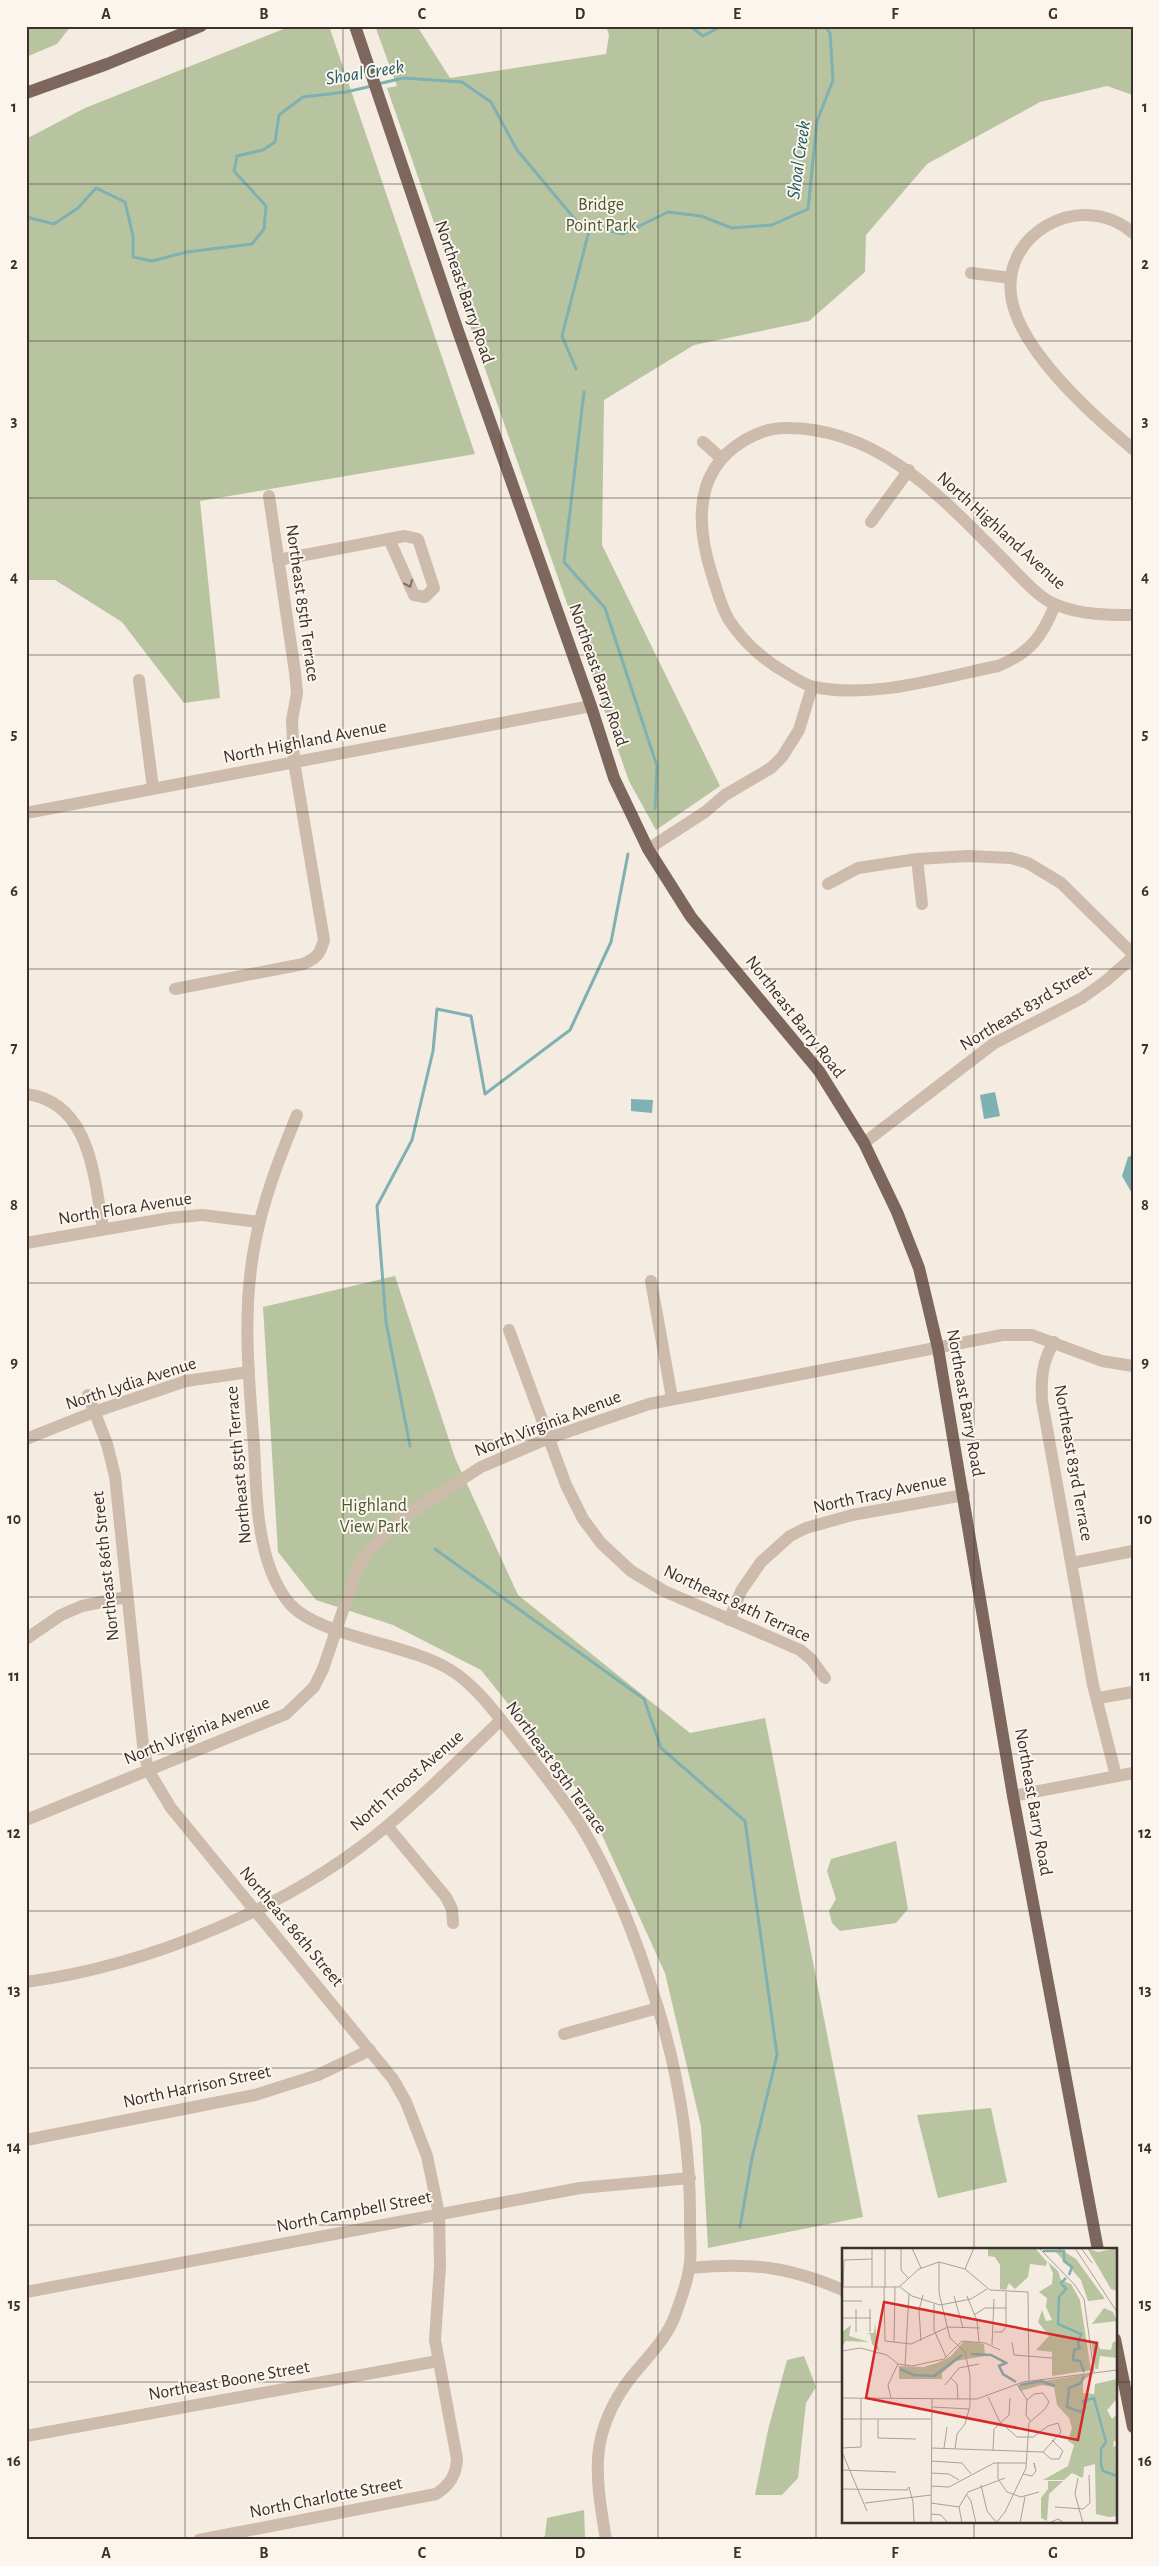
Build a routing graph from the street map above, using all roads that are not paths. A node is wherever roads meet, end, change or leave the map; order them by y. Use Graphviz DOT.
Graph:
graph roads {
  1 [pos="201,26"];
  2 [pos="355,26"];
  3 [pos="26,93"];
  4 [pos="1133,233"];
  5 [pos="971,273"];
  6 [pos="1011,278"];
  7 [pos="703,442"];
  8 [pos="1133,449"];
  9 [pos="721,458"];
  10 [pos="909,470"];
  11 [pos="268,496"];
  12 [pos="871,522"];
  13 [pos="389,539"];
  14 [pos="278,560"];
  15 [pos="1056,605"];
  16 [pos="1133,615"];
  17 [pos="139,680"];
  18 [pos="812,687"];
  19 [pos="591,706"];
  20 [pos="294,762"];
  21 [pos="153,788"];
  22 [pos="26,813"];
  23 [pos="648,849"];
  24 [pos="917,859"];
  25 [pos="828,884"];
  26 [pos="922,904"];
  27 [pos="1133,955"];
  28 [pos="175,989"];
  29 [pos="26,1094"];
  30 [pos="296,1115"];
  31 [pos="864,1143"];
  32 [pos="259,1222"];
  33 [pos="103,1228"];
  34 [pos="26,1243"];
  35 [pos="651,1281"];
  36 [pos="508,1330"];
  37 [pos="1054,1342"];
  38 [pos="938,1348"];
  39 [pos="1133,1366"];
  40 [pos="249,1372"];
  41 [pos="88,1395"];
  42 [pos="672,1398"];
  43 [pos="94,1412"];
  44 [pos="549,1438"];
  45 [pos="26,1439"];
  46 [pos="964,1495"];
  47 [pos="1133,1551"];
  48 [pos="1072,1564"];
  49 [pos="126,1597"];
  50 [pos="729,1620"];
  51 [pos="336,1629"];
  52 [pos="26,1639"];
  53 [pos="826,1678"];
  54 [pos="1133,1692"];
  55 [pos="1098,1698"];
  56 [pos="501,1720"];
  57 [pos="148,1770"];
  58 [pos="1133,1773"];
  59 [pos="1116,1776"];
  60 [pos="1012,1796"];
  61 [pos="26,1820"];
  62 [pos="387,1826"];
  63 [pos="254,1910"];
  64 [pos="453,1923"];
  65 [pos="26,1982"];
  66 [pos="658,2008"];
  67 [pos="564,2034"];
  68 [pos="370,2050"];
  69 [pos="26,2140"];
  70 [pos="690,2178"];
  71 [pos="439,2214"];
  72 [pos="1098,2248"];
  73 [pos="690,2268"];
  74 [pos="842,2290"];
  75 [pos="26,2292"];
  76 [pos="1116,2345"];
  77 [pos="438,2361"];
  78 [pos="1133,2426"];
  79 [pos="26,2436"];
  80 [pos="452,2479"];
  81 [pos="199,2540"];
  82 [pos="606,2540"];
  1 -- 3 [label="main road"];
  2 -- 19 [label="main road, Northeast Barry Road"];
  4 -- 6 [label="street"];
  5 -- 6 [label="street"];
  6 -- 8 [label="street"];
  7 -- 9 [label="street"];
  9 -- 10 [label="street, North Highland Avenue"];
  9 -- 18 [label="street, North Highland Avenue"];
  10 -- 12 [label="street"];
  10 -- 15 [label="street, North Highland Avenue"];
  11 -- 14 [label="street, Northeast 85th Terrace"];
  13 -- 13 [label="street, one-way"];
  13 -- 14 [label="street"];
  14 -- 20 [label="street, Northeast 85th Terrace"];
  15 -- 16 [label="street, North Highland Avenue"];
  15 -- 18 [label="street"];
  17 -- 21 [label="street"];
  18 -- 23 [label="street"];
  19 -- 20 [label="street, North Highland Avenue"];
  19 -- 23 [label="main road, Northeast Barry Road"];
  20 -- 21 [label="street, North Highland Avenue"];
  20 -- 28 [label="street, Northeast 85th Terrace"];
  21 -- 22 [label="street, North Highland Avenue"];
  23 -- 31 [label="main road, Northeast Barry Road"];
  24 -- 25 [label="street"];
  24 -- 26 [label="street"];
  24 -- 27 [label="street"];
  27 -- 31 [label="street, Northeast 83rd Street"];
  29 -- 33 [label="street"];
  30 -- 32 [label="street, Northeast 85th Terrace"];
  31 -- 38 [label="main road, Northeast Barry Road"];
  32 -- 33 [label="street, North Flora Avenue"];
  32 -- 40 [label="street, Northeast 85th Terrace"];
  33 -- 34 [label="street, North Flora Avenue"];
  35 -- 42 [label="street"];
  36 -- 44 [label="street, Northeast 84th Terrace"];
  37 -- 38 [label="street, North Virginia Avenue"];
  37 -- 39 [label="street, North Virginia Avenue"];
  37 -- 48 [label="street, Northeast 83rd Terrace"];
  38 -- 42 [label="street, North Virginia Avenue"];
  38 -- 46 [label="main road, Northeast Barry Road"];
  40 -- 43 [label="street, North Lydia Avenue"];
  40 -- 51 [label="street, Northeast 85th Terrace"];
  41 -- 43 [label="street, Northeast 86th Street"];
  42 -- 44 [label="street, North Virginia Avenue"];
  43 -- 45 [label="street, North Lydia Avenue"];
  43 -- 49 [label="street, Northeast 86th Street"];
  44 -- 50 [label="street, Northeast 84th Terrace"];
  44 -- 51 [label="street, North Virginia Avenue"];
  46 -- 50 [label="street, North Tracy Avenue"];
  46 -- 60 [label="main road, Northeast Barry Road"];
  47 -- 48 [label="street, Northeast 83rd Terrace"];
  48 -- 55 [label="street, Northeast 83rd Terrace"];
  49 -- 52 [label="street"];
  49 -- 57 [label="street, Northeast 86th Street"];
  50 -- 53 [label="street, Northeast 84th Terrace"];
  51 -- 56 [label="street, Northeast 85th Terrace"];
  51 -- 57 [label="street, North Virginia Avenue"];
  54 -- 55 [label="street"];
  55 -- 59 [label="street, Northeast 83rd Terrace"];
  56 -- 62 [label="street, North Troost Avenue"];
  56 -- 66 [label="street, Northeast 85th Terrace"];
  57 -- 61 [label="street, North Virginia Avenue"];
  57 -- 63 [label="street, Northeast 86th Street"];
  58 -- 59 [label="street"];
  59 -- 60 [label="street"];
  60 -- 72 [label="main road, Northeast Barry Road"];
  62 -- 63 [label="street, North Troost Avenue"];
  62 -- 64 [label="street"];
  63 -- 65 [label="street, North Troost Avenue"];
  63 -- 68 [label="street, Northeast 86th Street"];
  66 -- 67 [label="street"];
  66 -- 70 [label="street, Northeast 85th Terrace"];
  68 -- 69 [label="street, North Harrison Street"];
  68 -- 71 [label="street, Northeast 86th Street"];
  70 -- 71 [label="street, North Campbell Street"];
  70 -- 73 [label="street, Northeast 85th Terrace"];
  71 -- 75 [label="street, North Campbell Street"];
  71 -- 77 [label="street, Northeast 86th Street"];
  73 -- 74 [label="street"];
  73 -- 82 [label="street, Northeast 85th Terrace"];
  76 -- 78 [label="main road"];
  77 -- 79 [label="street, Northeast Boone Street"];
  77 -- 80 [label="street, Northeast 86th Street"];
  80 -- 81 [label="street, North Charlotte Street"];
}
